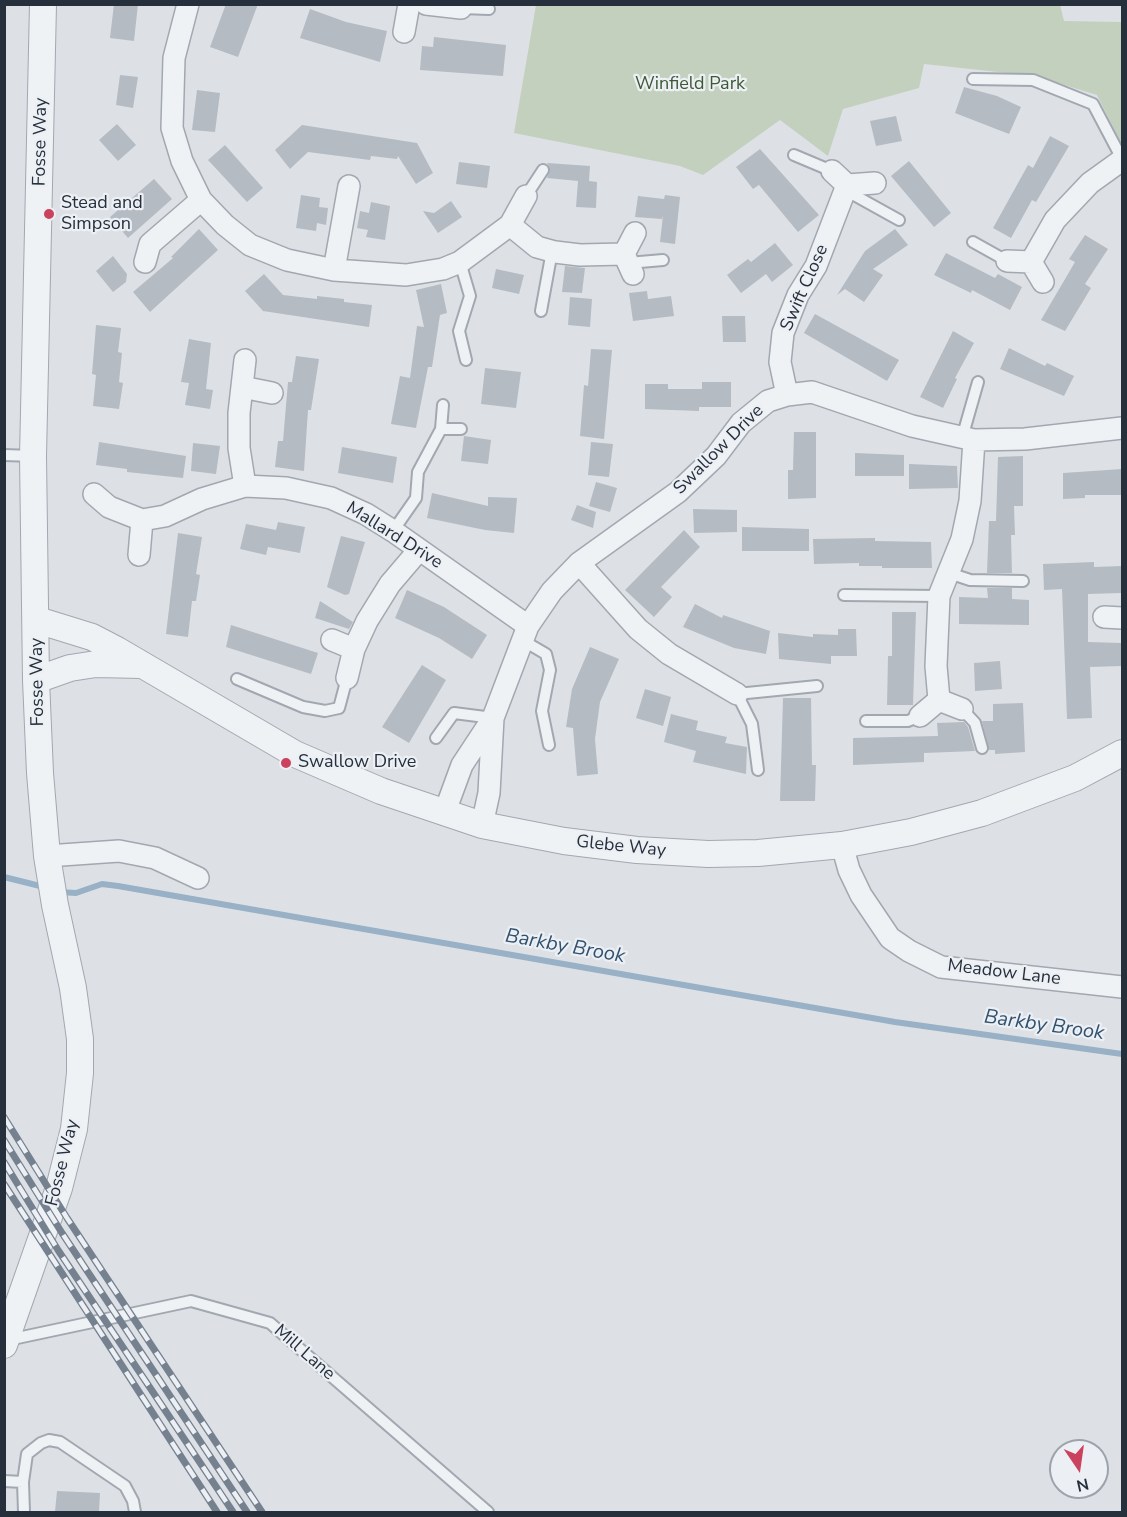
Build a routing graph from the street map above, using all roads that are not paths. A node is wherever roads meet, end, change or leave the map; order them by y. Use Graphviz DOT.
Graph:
graph roads {
  1 [pos="43,4"];
  2 [pos="188,4"];
  3 [pos="409,4"];
  4 [pos="426,4"];
  5 [pos="461,8"];
  6 [pos="489,9"];
  7 [pos="404,32"];
  8 [pos="973,79"];
  9 [pos="794,155"];
  10 [pos="1122,159"];
  11 [pos="543,170"];
  12 [pos="841,182"];
  13 [pos="875,183"];
  14 [pos="349,186"];
  15 [pos="526,196"];
  16 [pos="201,200"];
  17 [pos="898,220"];
  18 [pos="510,225"];
  19 [pos="635,233"];
  20 [pos="973,242"];
  21 [pos="552,251"];
  22 [pos="663,260"];
  23 [pos="1007,261"];
  24 [pos="145,262"];
  25 [pos="460,262"];
  26 [pos="1030,262"];
  27 [pos="628,264"];
  28 [pos="334,270"];
  29 [pos="1043,282"];
  30 [pos="541,311"];
  31 [pos="245,360"];
  32 [pos="466,360"];
  33 [pos="978,382"];
  34 [pos="242,387"];
  35 [pos="272,393"];
  36 [pos="787,395"];
  37 [pos="443,405"];
  38 [pos="1122,428"];
  39 [pos="441,429"];
  40 [pos="461,429"];
  41 [pos="968,439"];
  42 [pos="4,455"];
  43 [pos="33,456"];
  44 [pos="245,486"];
  45 [pos="94,494"];
  46 [pos="142,520"];
  47 [pos="393,531"];
  48 [pos="419,550"];
  49 [pos="139,555"];
  50 [pos="579,563"];
  51 [pos="949,573"];
  52 [pos="1023,581"];
  53 [pos="844,595"];
  54 [pos="939,596"];
  55 [pos="37,620"];
  56 [pos="525,633"];
  57 [pos="332,640"];
  58 [pos="354,649"];
  59 [pos="141,665"];
  60 [pos="347,678"];
  61 [pos="36,680"];
  62 [pos="237,680"];
  63 [pos="817,686"];
  64 [pos="738,694"];
  65 [pos="939,699"];
  66 [pos="962,709"];
  67 [pos="920,716"];
  68 [pos="493,718"];
  69 [pos="867,721"];
  70 [pos="436,738"];
  71 [pos="549,745"];
  72 [pos="982,748"];
  73 [pos="1122,753"];
  74 [pos="758,770"];
  75 [pos="444,814"];
  76 [pos="482,825"];
  77 [pos="842,845"];
  78 [pos="49,866"];
  79 [pos="198,878"];
  80 [pos="1122,987"];
  81 [pos="5,1342"];
  82 [pos="4,1481"];
  83 [pos="23,1482"];
  84 [pos="24,1512"];
  85 [pos="135,1512"];
  86 [pos="488,1512"];
  1 -- 43 [label="street, Fosse Way"];
  2 -- 16 [label="street"];
  3 -- 7 [label="street"];
  4 -- 5 [label="street"];
  5 -- 6 [label="lane"];
  8 -- 10 [label="lane"];
  9 -- 12 [label="lane"];
  10 -- 26 [label="street"];
  11 -- 15 [label="lane"];
  12 -- 13 [label="street"];
  12 -- 17 [label="lane"];
  12 -- 36 [label="street, Swift Close"];
  14 -- 28 [label="street"];
  15 -- 18 [label="street"];
  16 -- 24 [label="street"];
  16 -- 28 [label="street"];
  18 -- 21 [label="street"];
  18 -- 25 [label="street"];
  19 -- 27 [label="street"];
  20 -- 23 [label="lane"];
  21 -- 27 [label="street"];
  21 -- 30 [label="lane"];
  22 -- 27 [label="lane"];
  23 -- 26 [label="street"];
  25 -- 28 [label="street"];
  25 -- 32 [label="lane"];
  26 -- 29 [label="street"];
  31 -- 34 [label="street"];
  33 -- 41 [label="lane"];
  34 -- 35 [label="street"];
  34 -- 44 [label="street"];
  36 -- 41 [label="street, Swallow Drive"];
  36 -- 50 [label="street, Swallow Drive"];
  37 -- 39 [label="lane"];
  38 -- 41 [label="street, Swallow Drive"];
  39 -- 40 [label="lane"];
  39 -- 47 [label="lane"];
  41 -- 51 [label="street"];
  42 -- 43 [label="lane"];
  43 -- 55 [label="street, Fosse Way"];
  44 -- 46 [label="street, Mallard Drive"];
  44 -- 47 [label="street, Mallard Drive"];
  45 -- 46 [label="street"];
  46 -- 49 [label="street"];
  47 -- 48 [label="street, Mallard Drive"];
  48 -- 56 [label="street, Mallard Drive"];
  48 -- 58 [label="street"];
  50 -- 56 [label="street, Swallow Drive"];
  50 -- 64 [label="street"];
  51 -- 52 [label="lane"];
  51 -- 54 [label="street"];
  53 -- 54 [label="lane"];
  54 -- 65 [label="street"];
  55 -- 59 [label="street, Glebe Way"];
  55 -- 61 [label="street, Fosse Way"];
  56 -- 68 [label="street, Swallow Drive"];
  56 -- 71 [label="lane"];
  57 -- 58 [label="street"];
  58 -- 60 [label="street"];
  59 -- 61 [label="street"];
  59 -- 75 [label="street, Glebe Way"];
  60 -- 62 [label="lane"];
  61 -- 78 [label="street, Fosse Way"];
  63 -- 64 [label="lane"];
  64 -- 74 [label="lane"];
  65 -- 66 [label="street"];
  65 -- 67 [label="street"];
  66 -- 72 [label="lane"];
  67 -- 69 [label="lane"];
  68 -- 70 [label="lane"];
  68 -- 75 [label="street, Swallow Drive"];
  68 -- 76 [label="street, Swallow Drive"];
  73 -- 77 [label="street, Glebe Way"];
  75 -- 76 [label="street, Glebe Way"];
  76 -- 77 [label="street, Glebe Way"];
  77 -- 80 [label="street, Meadow Lane"];
  78 -- 79 [label="street"];
  78 -- 81 [label="street, Fosse Way"];
  81 -- 86 [label="lane, Mill Lane"];
  82 -- 83 [label="lane"];
  83 -- 84 [label="lane"];
  83 -- 85 [label="lane"];
}
